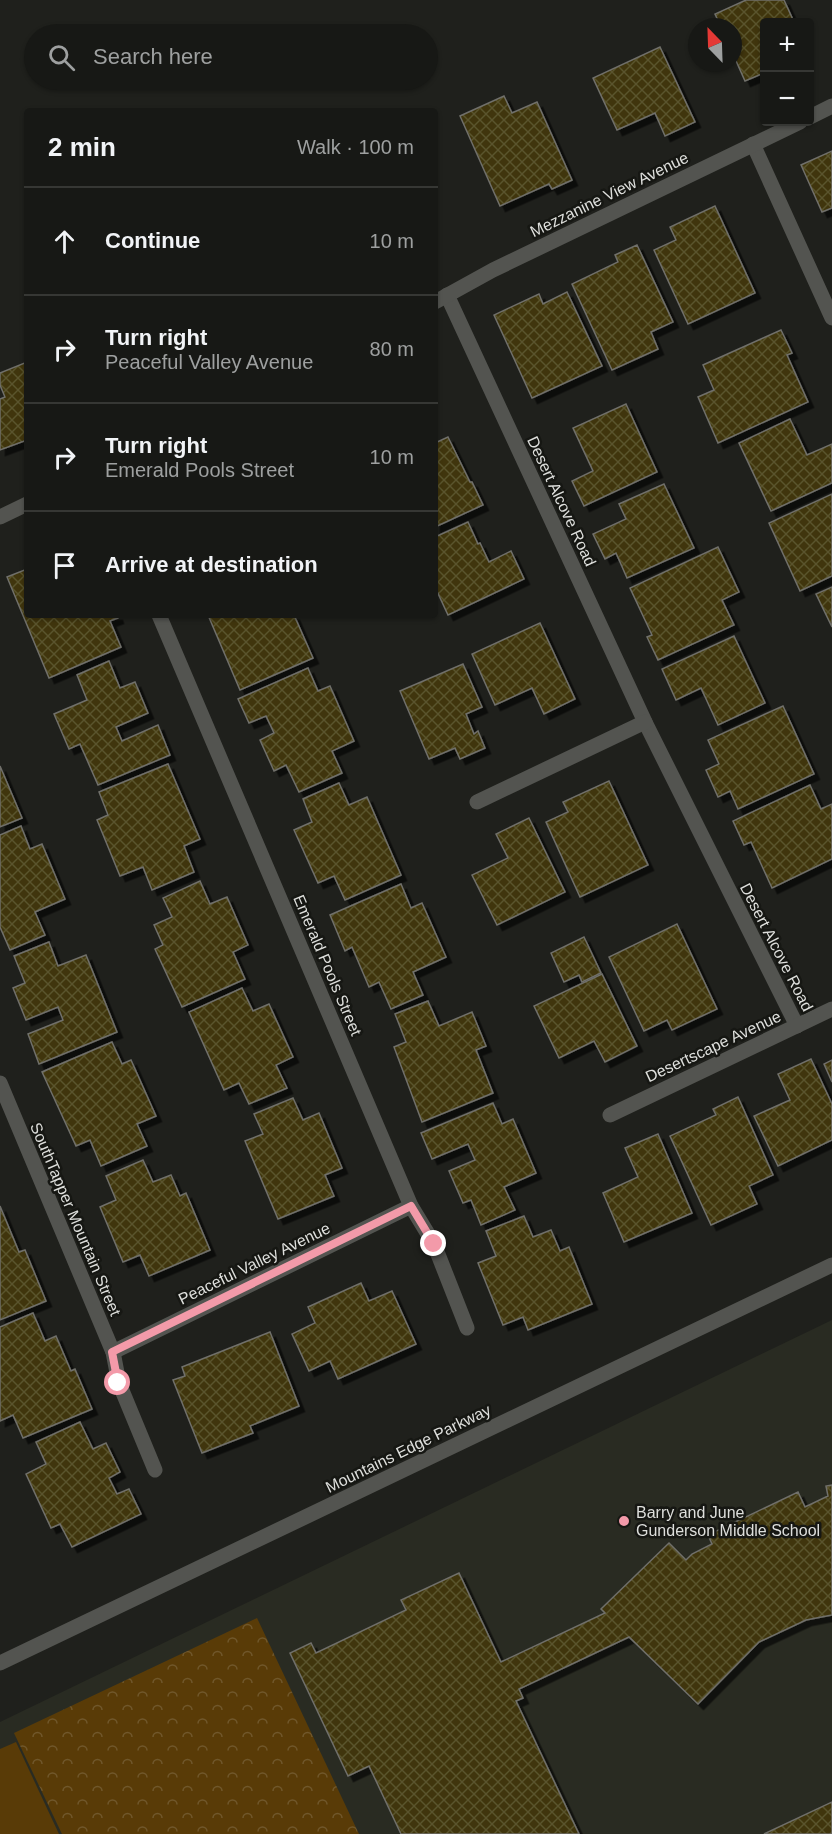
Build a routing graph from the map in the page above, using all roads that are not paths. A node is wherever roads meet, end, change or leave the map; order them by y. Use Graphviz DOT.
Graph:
graph roads {
  1 [pos="832,106"];
  2 [pos="814,115"];
  3 [pos="791,126"];
  4 [pos="753,144"];
  5 [pos="441,298"];
  6 [pos="832,318"];
  7 [pos="24,505"];
  8 [pos="0,517"];
  9 [pos="160,618"];
  10 [pos="645,722"];
  11 [pos="477,802"];
  12 [pos="832,1009"];
  13 [pos="797,1026"];
  14 [pos="0,1083"];
  15 [pos="610,1115"];
  16 [pos="411,1206"];
  17 [pos="832,1265"];
  18 [pos="467,1328"];
  19 [pos="112,1352"];
  20 [pos="155,1470"];
  21 [pos="0,1663"];
  1 -- 2 [label="street"];
  3 -- 4 [label="street, Mezzanine View Avenue"];
  4 -- 5 [label="street, Mezzanine View Avenue"];
  4 -- 6 [label="street"];
  5 -- 10 [label="street, Desert Alcove Road"];
  7 -- 8 [label="street"];
  9 -- 16 [label="street, Emerald Pools Street"];
  10 -- 11 [label="street"];
  10 -- 13 [label="street, Desert Alcove Road"];
  12 -- 13 [label="street, Desertscape Avenue"];
  13 -- 15 [label="street, Desertscape Avenue"];
  14 -- 19 [label="street, SouthTapper Mountain Street"];
  16 -- 18 [label="street, Emerald Pools Street"];
  16 -- 19 [label="street, Peaceful Valley Avenue"];
  17 -- 21 [label="street, Mountains Edge Parkway"];
  19 -- 20 [label="street, SouthTapper Mountain Street"];
}
